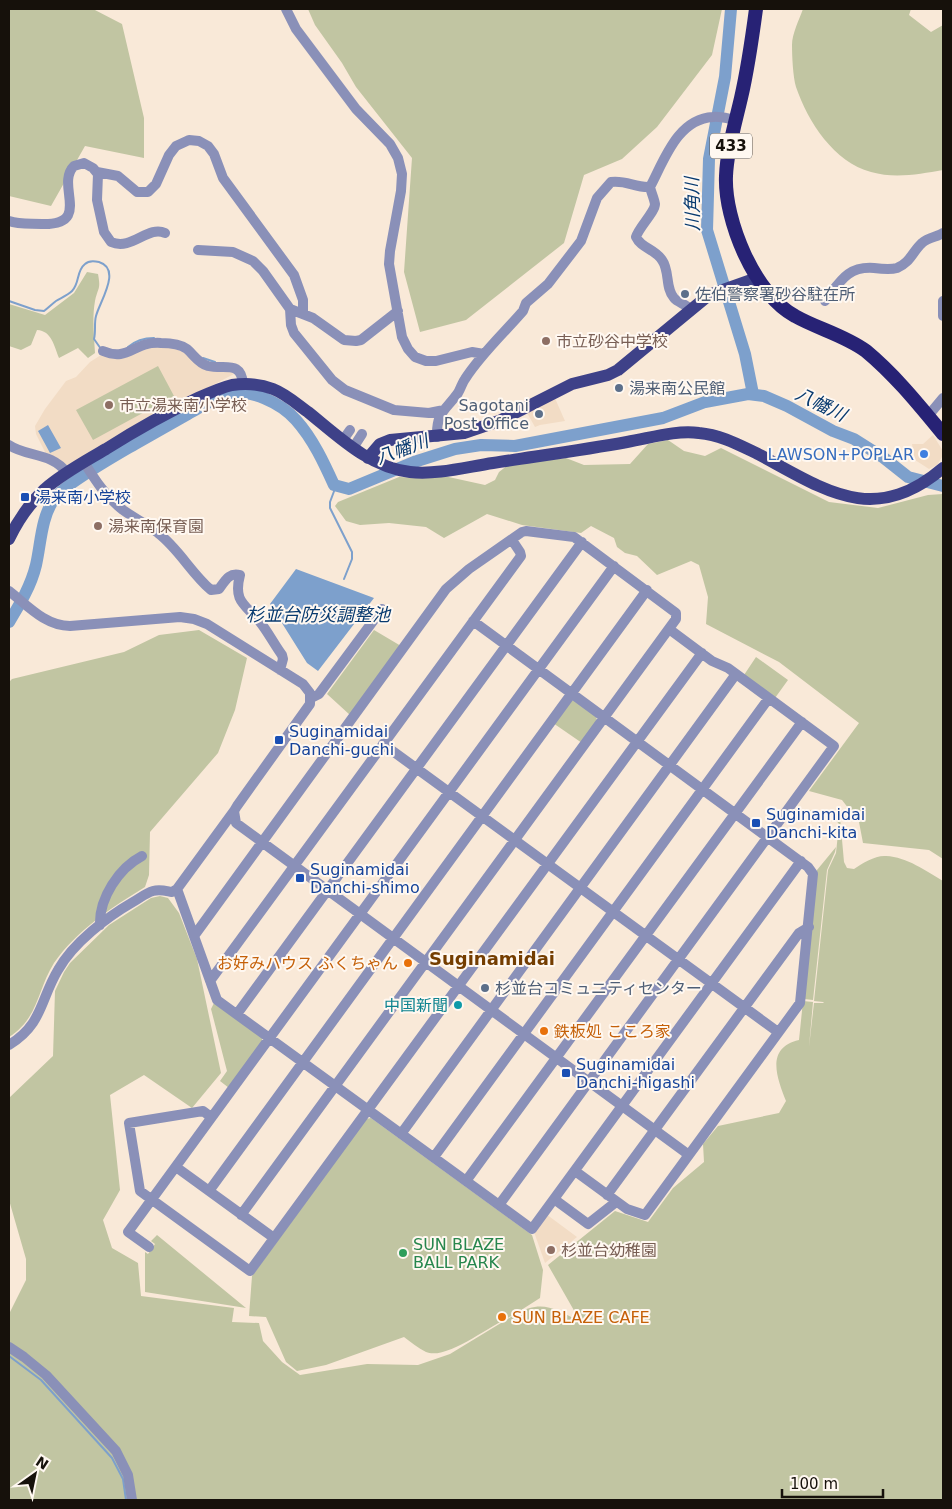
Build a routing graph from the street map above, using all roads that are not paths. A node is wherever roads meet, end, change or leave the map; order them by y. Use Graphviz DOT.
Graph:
graph roads {
  1 [pos="286,9"];
  2 [pos="756,9"];
  3 [pos="736,120"];
  4 [pos="97,172"];
  5 [pos="650,187"];
  6 [pos="9,221"];
  7 [pos="165,233"];
  8 [pos="943,233"];
  9 [pos="198,250"];
  10 [pos="758,278"];
  11 [pos="825,301"];
  12 [pos="943,301"];
  13 [pos="290,309"];
  14 [pos="690,309"];
  15 [pos="398,311"];
  16 [pos="303,314"];
  17 [pos="943,316"];
  18 [pos="102,351"];
  19 [pos="484,354"];
  20 [pos="243,384"];
  21 [pos="943,398"];
  22 [pos="444,410"];
  23 [pos="928,416"];
  24 [pos="362,434"];
  25 [pos="943,434"];
  26 [pos="437,437"];
  27 [pos="348,439"];
  28 [pos="9,446"];
  29 [pos="368,458"];
  30 [pos="85,464"];
  31 [pos="940,471"];
  32 [pos="67,473"];
  33 [pos="9,539"];
  34 [pos="512,540"];
  35 [pos="582,542"];
  36 [pos="614,566"];
  37 [pos="647,590"];
  38 [pos="9,591"];
  39 [pos="382,609"];
  40 [pos="473,621"];
  41 [pos="669,629"];
  42 [pos="506,645"];
  43 [pos="702,653"];
  44 [pos="539,669"];
  45 [pos="280,670"];
  46 [pos="736,674"];
  47 [pos="572,693"];
  48 [pos="311,698"];
  49 [pos="769,698"];
  50 [pos="604,717"];
  51 [pos="802,722"];
  52 [pos="637,741"];
  53 [pos="384,744"];
  54 [pos="670,765"];
  55 [pos="416,768"];
  56 [pos="703,789"];
  57 [pos="449,792"];
  58 [pos="234,812"];
  59 [pos="735,813"];
  60 [pos="482,816"];
  61 [pos="768,837"];
  62 [pos="515,840"];
  63 [pos="261,843"];
  64 [pos="142,856"];
  65 [pos="801,861"];
  66 [pos="547,864"];
  67 [pos="294,867"];
  68 [pos="580,888"];
  69 [pos="177,889"];
  70 [pos="327,891"];
  71 [pos="613,912"];
  72 [pos="360,915"];
  73 [pos="100,925"];
  74 [pos="808,928"];
  75 [pos="194,936"];
  76 [pos="646,936"];
  77 [pos="392,939"];
  78 [pos="679,960"];
  79 [pos="425,963"];
  80 [pos="210,981"];
  81 [pos="711,984"];
  82 [pos="458,987"];
  83 [pos="744,1008"];
  84 [pos="491,1011"];
  85 [pos="237,1014"];
  86 [pos="778,1032"];
  87 [pos="523,1035"];
  88 [pos="270,1038"];
  89 [pos="9,1045"];
  90 [pos="556,1058"];
  91 [pos="302,1062"];
  92 [pos="589,1083"];
  93 [pos="335,1086"];
  94 [pos="622,1106"];
  95 [pos="368,1109"];
  96 [pos="212,1117"];
  97 [pos="654,1130"];
  98 [pos="401,1134"];
  99 [pos="689,1155"];
  100 [pos="434,1157"];
  101 [pos="176,1167"];
  102 [pos="575,1171"];
  103 [pos="466,1181"];
  104 [pos="208,1191"];
  105 [pos="607,1195"];
  106 [pos="152,1199"];
  107 [pos="554,1199"];
  108 [pos="616,1202"];
  109 [pos="499,1205"];
  110 [pos="241,1215"];
  111 [pos="274,1238"];
  112 [pos="149,1247"];
  113 [pos="9,1347"];
  114 [pos="132,1500"];
  1 -- 15 [label="street"];
  2 -- 3 [label="highway, 433"];
  3 -- 5 [label="street"];
  3 -- 10 [label="highway, 433"];
  4 -- 6 [label="street"];
  4 -- 7 [label="street"];
  4 -- 16 [label="street"];
  5 -- 14 [label="street"];
  5 -- 19 [label="street"];
  8 -- 11 [label="street"];
  9 -- 13 [label="street"];
  10 -- 14 [label="main road"];
  10 -- 23 [label="highway, 433"];
  12 -- 17 [label="street"];
  13 -- 16 [label="street"];
  13 -- 22 [label="street"];
  14 -- 26 [label="main road"];
  15 -- 16 [label="street"];
  15 -- 19 [label="street"];
  18 -- 20 [label="street"];
  19 -- 22 [label="street"];
  20 -- 27 [label="main road"];
  20 -- 30 [label="main road"];
  21 -- 23 [label="street"];
  22 -- 26 [label="street"];
  23 -- 25 [label="highway, 433"];
  24 -- 27 [label="street"];
  26 -- 29 [label="main road"];
  27 -- 29 [label="main road"];
  28 -- 32 [label="street"];
  29 -- 31 [label="main road"];
  30 -- 32 [label="main road"];
  30 -- 45 [label="street"];
  32 -- 33 [label="main road"];
  34 -- 35 [label="street"];
  34 -- 40 [label="street"];
  34 -- 63 [label="street"];
  35 -- 36 [label="street"];
  35 -- 42 [label="street"];
  36 -- 37 [label="street"];
  36 -- 44 [label="street"];
  37 -- 41 [label="street"];
  37 -- 47 [label="street"];
  38 -- 45 [label="street"];
  39 -- 48 [label="street"];
  40 -- 42 [label="street"];
  40 -- 53 [label="street"];
  41 -- 43 [label="street"];
  41 -- 50 [label="street"];
  42 -- 44 [label="street"];
  42 -- 55 [label="street"];
  43 -- 46 [label="street"];
  43 -- 52 [label="street"];
  44 -- 47 [label="street"];
  44 -- 57 [label="street"];
  45 -- 48 [label="street"];
  46 -- 49 [label="street"];
  46 -- 54 [label="street"];
  47 -- 50 [label="street"];
  47 -- 60 [label="street"];
  48 -- 58 [label="street"];
  49 -- 51 [label="street"];
  49 -- 56 [label="street"];
  50 -- 52 [label="street"];
  50 -- 62 [label="street"];
  51 -- 59 [label="street"];
  51 -- 61 [label="street"];
  52 -- 54 [label="street"];
  52 -- 66 [label="street"];
  53 -- 55 [label="street"];
  53 -- 67 [label="street"];
  54 -- 56 [label="street"];
  54 -- 68 [label="street"];
  55 -- 57 [label="street"];
  55 -- 70 [label="street"];
  56 -- 59 [label="street"];
  56 -- 71 [label="street"];
  57 -- 60 [label="street"];
  57 -- 72 [label="street"];
  58 -- 63 [label="street"];
  58 -- 69 [label="street"];
  59 -- 61 [label="street"];
  59 -- 76 [label="street"];
  60 -- 62 [label="street"];
  60 -- 77 [label="street"];
  61 -- 65 [label="street"];
  61 -- 78 [label="street"];
  62 -- 66 [label="street"];
  62 -- 79 [label="street"];
  63 -- 67 [label="street"];
  63 -- 75 [label="street"];
  64 -- 73 [label="street"];
  65 -- 74 [label="street"];
  65 -- 81 [label="street"];
  66 -- 68 [label="street"];
  66 -- 82 [label="street"];
  67 -- 70 [label="street"];
  67 -- 80 [label="street"];
  68 -- 71 [label="street"];
  68 -- 84 [label="street"];
  69 -- 73 [label="street"];
  69 -- 75 [label="street"];
  70 -- 72 [label="street"];
  70 -- 85 [label="street"];
  71 -- 76 [label="street"];
  71 -- 87 [label="street"];
  72 -- 77 [label="street"];
  72 -- 88 [label="street"];
  73 -- 89 [label="street"];
  74 -- 83 [label="street"];
  74 -- 86 [label="street"];
  75 -- 80 [label="street"];
  76 -- 78 [label="street"];
  76 -- 90 [label="street"];
  77 -- 79 [label="street"];
  77 -- 91 [label="street"];
  78 -- 81 [label="street"];
  78 -- 92 [label="street"];
  79 -- 82 [label="street"];
  79 -- 93 [label="street"];
  80 -- 85 [label="street"];
  81 -- 83 [label="street"];
  81 -- 94 [label="street"];
  82 -- 84 [label="street"];
  82 -- 95 [label="street"];
  83 -- 86 [label="street"];
  83 -- 97 [label="street"];
  84 -- 87 [label="street"];
  84 -- 98 [label="street"];
  85 -- 88 [label="street"];
  86 -- 99 [label="street"];
  87 -- 90 [label="street"];
  87 -- 100 [label="street"];
  88 -- 91 [label="street"];
  88 -- 96 [label="street"];
  90 -- 92 [label="street"];
  90 -- 103 [label="street"];
  91 -- 93 [label="street"];
  91 -- 104 [label="street"];
  92 -- 94 [label="street"];
  92 -- 109 [label="street"];
  93 -- 95 [label="street"];
  93 -- 110 [label="street"];
  94 -- 97 [label="street"];
  94 -- 102 [label="street"];
  95 -- 98 [label="street"];
  95 -- 111 [label="street"];
  96 -- 101 [label="street"];
  96 -- 106 [label="street"];
  97 -- 99 [label="street"];
  97 -- 105 [label="street"];
  98 -- 100 [label="street"];
  99 -- 108 [label="street"];
  100 -- 103 [label="street"];
  101 -- 104 [label="street"];
  101 -- 106 [label="street"];
  102 -- 105 [label="street"];
  102 -- 107 [label="street"];
  103 -- 109 [label="street"];
  104 -- 110 [label="street"];
  105 -- 108 [label="street"];
  106 -- 111 [label="street"];
  106 -- 112 [label="street"];
  107 -- 108 [label="street"];
  107 -- 109 [label="street"];
  110 -- 111 [label="street"];
  113 -- 114 [label="street"];
}
